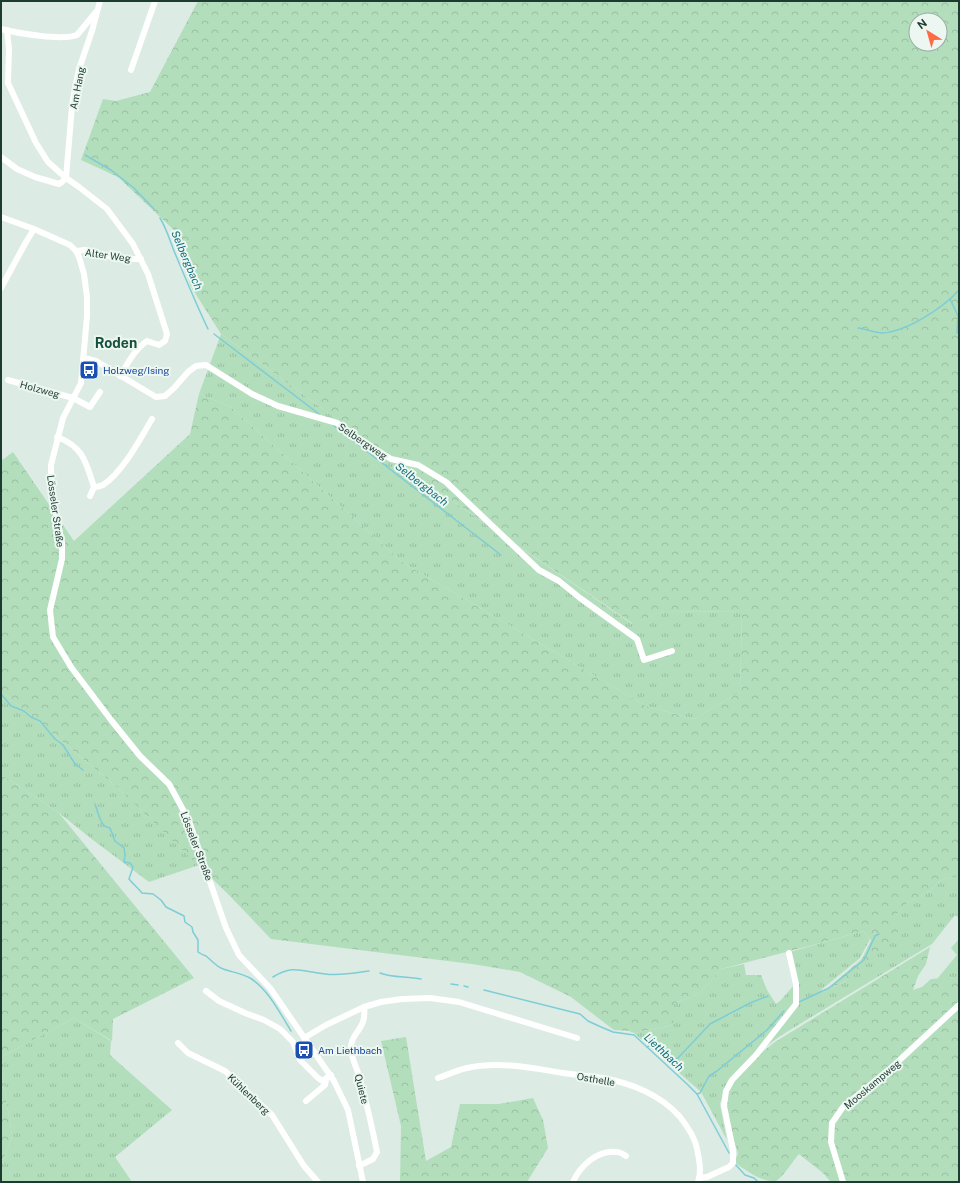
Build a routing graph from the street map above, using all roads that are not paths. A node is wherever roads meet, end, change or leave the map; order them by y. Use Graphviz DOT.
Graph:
graph roads {
  1 [pos="100,1"];
  2 [pos="156,1"];
  3 [pos="97,10"];
  4 [pos="4,29"];
  5 [pos="1,70"];
  6 [pos="131,70"];
  7 [pos="8,74"];
  8 [pos="1,157"];
  9 [pos="66,178"];
  10 [pos="1,217"];
  11 [pos="34,229"];
  12 [pos="76,251"];
  13 [pos="141,259"];
  14 [pos="1,288"];
  15 [pos="84,358"];
  16 [pos="120,376"];
  17 [pos="8,380"];
  18 [pos="100,392"];
  19 [pos="73,398"];
  20 [pos="152,418"];
  21 [pos="57,437"];
  22 [pos="94,487"];
  23 [pos="90,496"];
  24 [pos="672,651"];
  25 [pos="789,953"];
  26 [pos="206,991"];
  27 [pos="959,1005"];
  28 [pos="364,1008"];
  29 [pos="304,1038"];
  30 [pos="577,1038"];
  31 [pos="178,1043"];
  32 [pos="328,1078"];
  33 [pos="438,1078"];
  34 [pos="306,1101"];
  35 [pos="626,1156"];
  36 [pos="359,1166"];
  37 [pos="699,1180"];
  38 [pos="318,1182"];
  39 [pos="363,1182"];
  40 [pos="573,1182"];
  41 [pos="843,1182"];
  1 -- 3 [label="street, Am Hang"];
  2 -- 6 [label="street"];
  3 -- 4 [label="street"];
  3 -- 9 [label="street, Am Hang"];
  4 -- 7 [label="street"];
  5 -- 7 [label="street"];
  7 -- 9 [label="street"];
  8 -- 9 [label="street"];
  9 -- 13 [label="street"];
  10 -- 11 [label="street"];
  11 -- 12 [label="street"];
  11 -- 14 [label="street"];
  12 -- 13 [label="street, Alter Weg"];
  12 -- 15 [label="street, Lösseler Straße"];
  13 -- 16 [label="street"];
  15 -- 16 [label="street, Selbergweg"];
  15 -- 19 [label="street, Lösseler Straße"];
  16 -- 24 [label="street, Selbergweg"];
  17 -- 19 [label="street, Holzweg"];
  18 -- 19 [label="street"];
  19 -- 21 [label="street, Lösseler Straße"];
  20 -- 22 [label="street"];
  21 -- 22 [label="street"];
  21 -- 29 [label="street, Lösseler Straße"];
  22 -- 23 [label="street"];
  25 -- 37 [label="street, Osthelle"];
  26 -- 32 [label="street"];
  27 -- 41 [label="street, Mooskampweg"];
  28 -- 29 [label="street"];
  28 -- 30 [label="street"];
  28 -- 36 [label="street, Quiete"];
  29 -- 32 [label="street, Lösseler Straße"];
  31 -- 38 [label="street, Kühlenberg"];
  32 -- 34 [label="street"];
  32 -- 36 [label="street, Lösseler Straße"];
  33 -- 37 [label="street, Osthelle"];
  35 -- 40 [label="street"];
  36 -- 39 [label="street, Lösseler Straße"];
}
